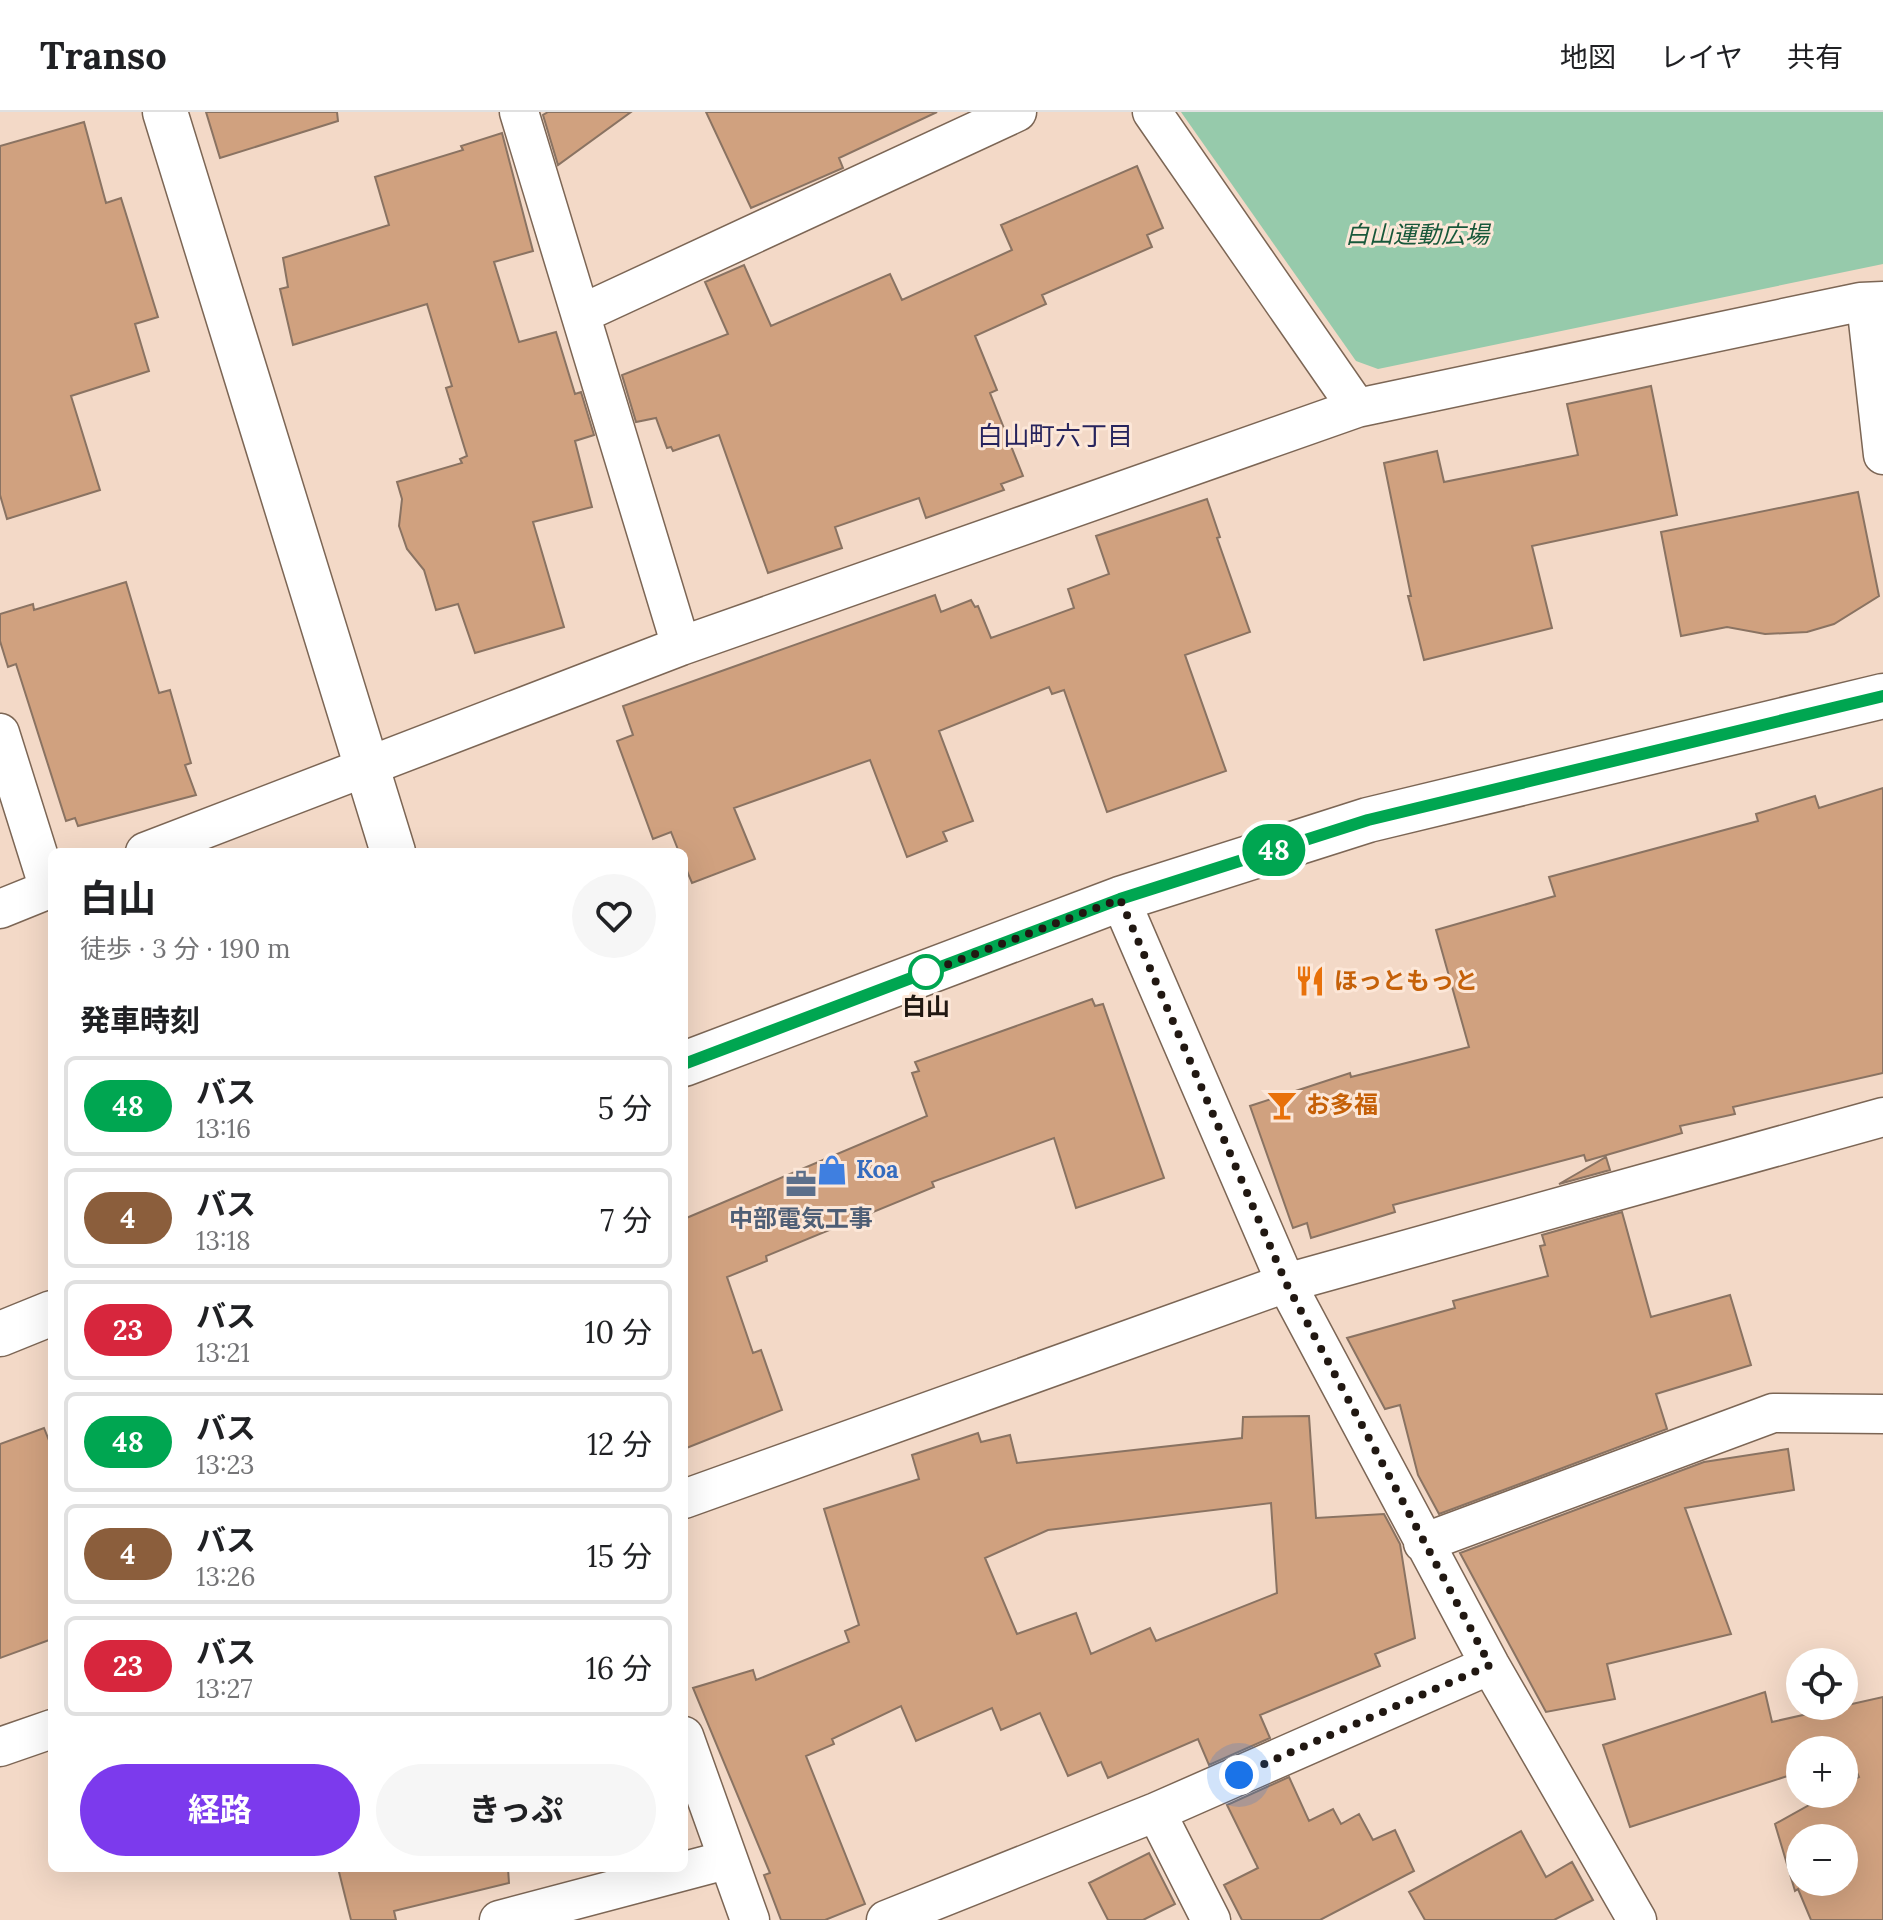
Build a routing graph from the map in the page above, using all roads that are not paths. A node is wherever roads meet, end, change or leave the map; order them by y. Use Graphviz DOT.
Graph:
graph roads {
  1 [pos="165,112"];
  2 [pos="519,112"];
  3 [pos="1017,112"];
  4 [pos="1152,112"];
  5 [pos="1874,302"];
  6 [pos="581,314"];
  7 [pos="1357,408"];
  8 [pos="1883,455"];
  9 [pos="681,646"];
  10 [pos="1883,696"];
  11 [pos="0,733"];
  12 [pos="367,766"];
  13 [pos="155,848"];
  14 [pos="392,848"];
  15 [pos="48,879"];
  16 [pos="48,889"];
  17 [pos="1120,899"];
  18 [pos="0,909"];
  19 [pos="688,1062"];
  20 [pos="1883,1117"];
  21 [pos="1286,1283"];
  22 [pos="48,1315"];
  23 [pos="0,1334"];
  24 [pos="1883,1414"];
  25 [pos="688,1498"];
  26 [pos="1423,1543"];
  27 [pos="1490,1665"];
  28 [pos="48,1730"];
  29 [pos="0,1747"];
  30 [pos="688,1748"];
  31 [pos="1156,1812"];
  32 [pos="726,1860"];
  33 [pos="688,1870"];
  34 [pos="681,1872"];
  35 [pos="499,1920"];
  36 [pos="750,1920"];
  37 [pos="886,1920"];
  38 [pos="1211,1920"];
  39 [pos="1637,1920"];
  1 -- 12 [label="main road"];
  2 -- 6 [label="street"];
  3 -- 6 [label="street"];
  4 -- 7 [label="street"];
  5 -- 7 [label="street"];
  5 -- 8 [label="street"];
  6 -- 9 [label="street"];
  7 -- 9 [label="street"];
  9 -- 12 [label="street"];
  10 -- 17 [label="main road"];
  11 -- 15 [label="street"];
  12 -- 13 [label="street"];
  12 -- 14 [label="main road"];
  16 -- 18 [label="street"];
  17 -- 19 [label="main road"];
  17 -- 21 [label="street"];
  20 -- 21 [label="street"];
  21 -- 25 [label="street"];
  21 -- 26 [label="street"];
  22 -- 23 [label="main road"];
  24 -- 26 [label="street"];
  26 -- 27 [label="street"];
  27 -- 31 [label="street"];
  27 -- 39 [label="street"];
  28 -- 29 [label="street"];
  30 -- 32 [label="street"];
  31 -- 37 [label="street"];
  31 -- 38 [label="street"];
  32 -- 33 [label="street"];
  32 -- 36 [label="street"];
  34 -- 35 [label="street"];
}
